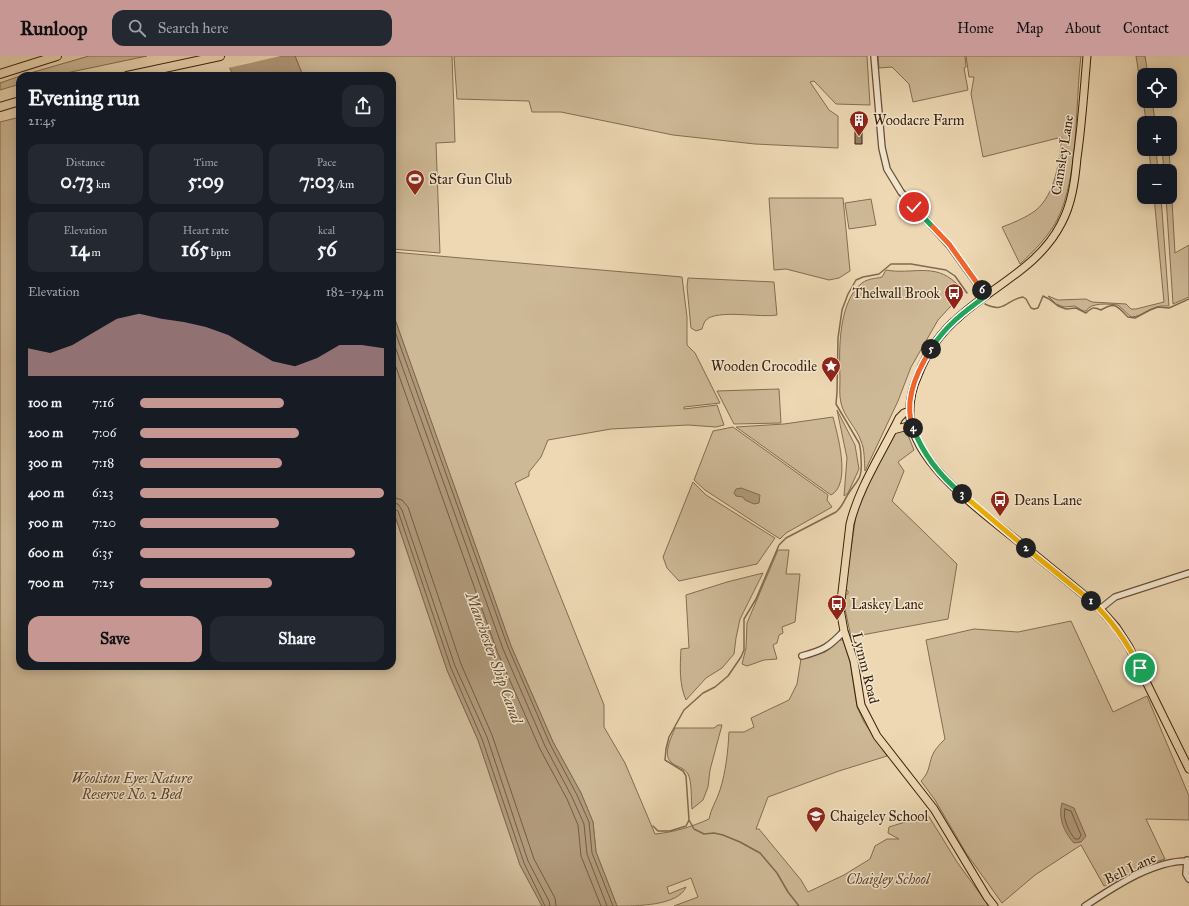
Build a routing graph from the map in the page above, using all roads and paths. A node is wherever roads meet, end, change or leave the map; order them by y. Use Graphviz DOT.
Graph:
graph roads {
  1 [pos="57,56"];
  2 [pos="220,56"];
  3 [pos="874,56"];
  4 [pos="1087,56"];
  5 [pos="146,72"];
  6 [pos="0,74"];
  7 [pos="16,103"];
  8 [pos="0,107"];
  9 [pos="986,296"];
  10 [pos="910,412"];
  11 [pos="912,425"];
  12 [pos="893,430"];
  13 [pos="1187,573"];
  14 [pos="1100,609"];
  15 [pos="844,631"];
  16 [pos="802,656"];
  17 [pos="1189,769"];
  18 [pos="1188,861"];
  19 [pos="1189,879"];
  20 [pos="994,906"];
  21 [pos="1085,906"];
  1 -- 6 [label="highway"];
  2 -- 5 [label="highway"];
  3 -- 9 [label="street"];
  4 -- 9 [label="main road, Camsley Lane"];
  7 -- 8 [label="highway"];
  9 -- 10 [label="main road, Camsley Lane"];
  10 -- 11 [label="main road, Camsley Lane"];
  10 -- 12 [label="main road, Lymm Road"];
  11 -- 12 [label="main road"];
  11 -- 14 [label="main road, Camsley Lane"];
  12 -- 15 [label="main road, Lymm Road"];
  13 -- 14 [label="street"];
  14 -- 17 [label="main road, Camsley Lane"];
  15 -- 16 [label="street"];
  15 -- 20 [label="main road, Lymm Road"];
  18 -- 19 [label="street"];
  18 -- 21 [label="street, Bell Lane"];
}
